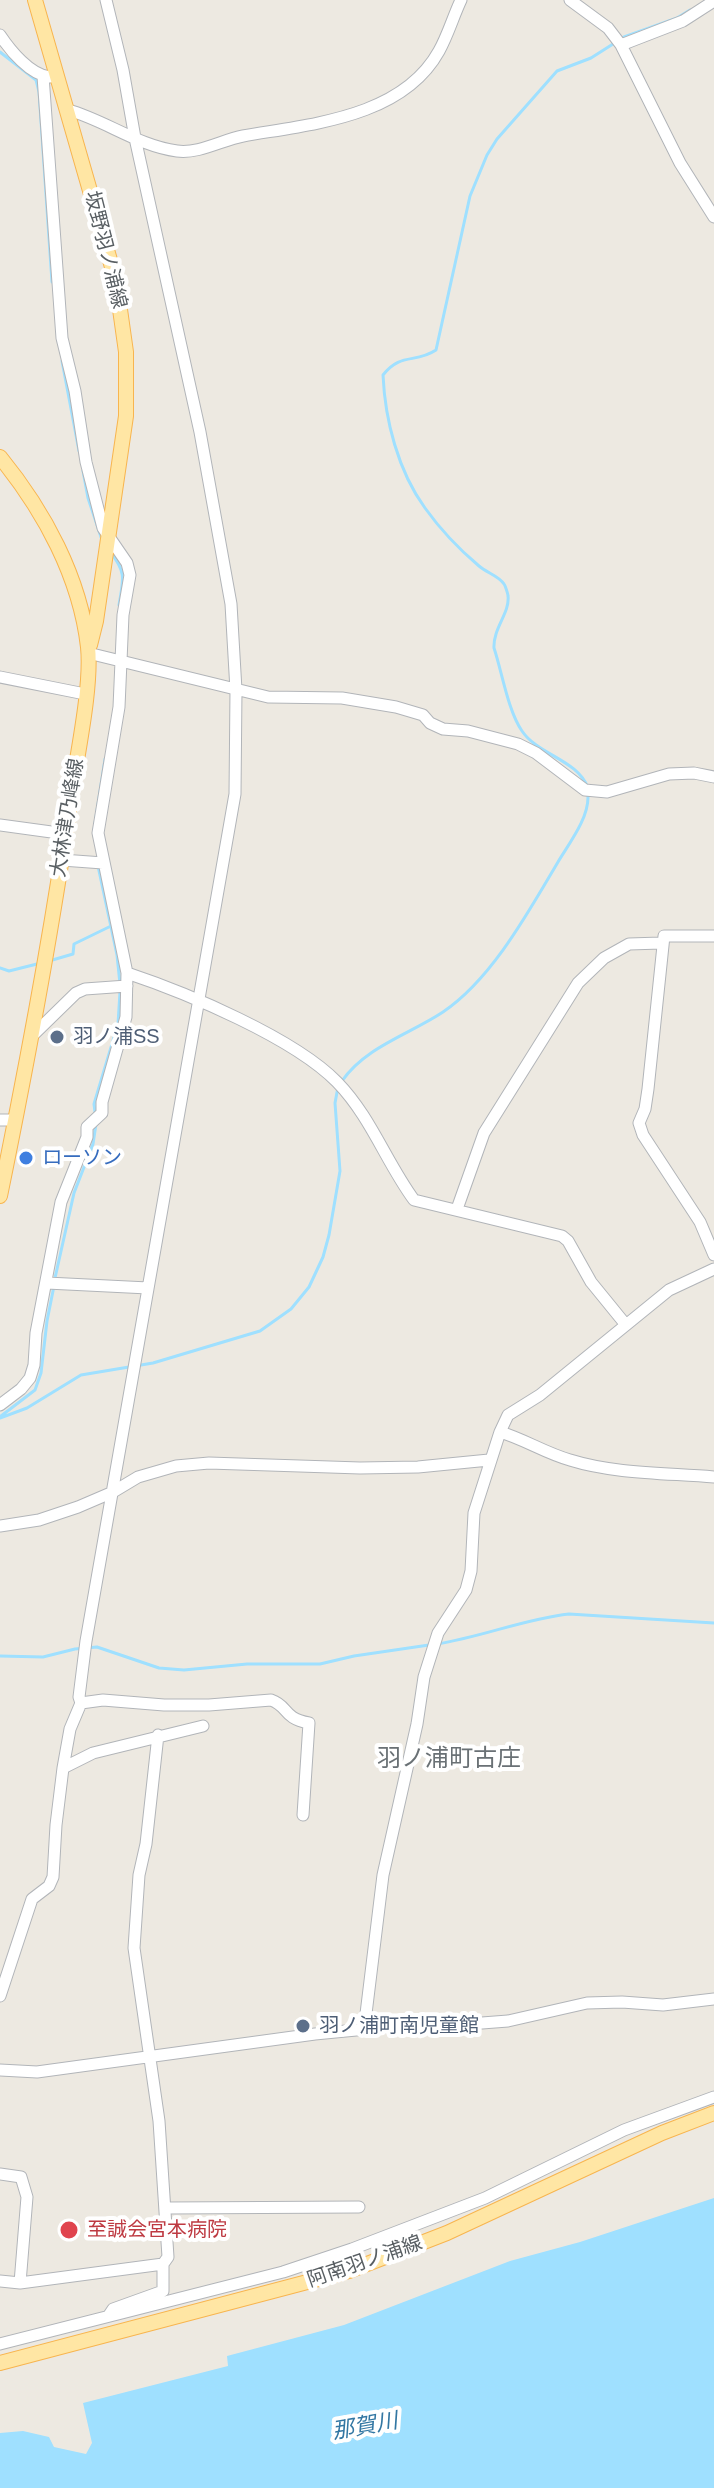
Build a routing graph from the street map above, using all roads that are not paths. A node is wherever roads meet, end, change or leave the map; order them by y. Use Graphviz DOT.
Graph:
graph roads {
  1 [pos="35,0"];
  2 [pos="106,0"];
  3 [pos="461,0"];
  4 [pos="570,0"];
  5 [pos="714,1"];
  6 [pos="0,35"];
  7 [pos="619,41"];
  8 [pos="50,77"];
  9 [pos="68,110"];
  10 [pos="135,138"];
  11 [pos="714,217"];
  12 [pos="0,457"];
  13 [pos="109,540"];
  14 [pos="88,651"];
  15 [pos="117,659"];
  16 [pos="0,677"];
  17 [pos="236,690"];
  18 [pos="85,694"];
  19 [pos="714,777"];
  20 [pos="0,825"];
  21 [pos="66,834"];
  22 [pos="62,860"];
  23 [pos="103,863"];
  24 [pos="714,936"];
  25 [pos="661,943"];
  26 [pos="127,980"];
  27 [pos="198,1001"];
  28 [pos="33,1035"];
  29 [pos="0,1120"];
  30 [pos="16,1120"];
  31 [pos="0,1196"];
  32 [pos="457,1209"];
  33 [pos="714,1255"];
  34 [pos="714,1269"];
  35 [pos="52,1284"];
  36 [pos="148,1288"];
  37 [pos="626,1325"];
  38 [pos="0,1405"];
  39 [pos="500,1432"];
  40 [pos="489,1460"];
  41 [pos="714,1477"];
  42 [pos="113,1492"];
  43 [pos="0,1526"];
  44 [pos="81,1703"];
  45 [pos="203,1726"];
  46 [pos="158,1735"];
  47 [pos="63,1768"];
  48 [pos="303,1815"];
  49 [pos="0,1996"];
  50 [pos="714,1999"];
  51 [pos="364,2030"];
  52 [pos="149,2055"];
  53 [pos="0,2070"];
  54 [pos="714,2097"];
  55 [pos="714,2113"];
  56 [pos="0,2174"];
  57 [pos="359,2207"];
  58 [pos="166,2208"];
  59 [pos="163,2264"];
  60 [pos="0,2281"];
  61 [pos="20,2283"];
  62 [pos="107,2319"];
  63 [pos="0,2344"];
  64 [pos="0,2363"];
  1 -- 8 [label="main road, 坂野羽ノ浦線"];
  2 -- 10 [label="street"];
  3 -- 10 [label="street"];
  4 -- 7 [label="street"];
  5 -- 7 [label="street"];
  6 -- 8 [label="street"];
  7 -- 11 [label="street"];
  8 -- 9 [label="main road, 坂野羽ノ浦線"];
  8 -- 13 [label="street"];
  9 -- 10 [label="street"];
  9 -- 13 [label="main road, 坂野羽ノ浦線"];
  10 -- 17 [label="street"];
  12 -- 14 [label="main road, 大林津乃峰線"];
  13 -- 14 [label="main road, 坂野羽ノ浦線"];
  13 -- 15 [label="street"];
  14 -- 15 [label="street"];
  14 -- 18 [label="main road, 大林津乃峰線"];
  15 -- 17 [label="street"];
  15 -- 23 [label="street"];
  16 -- 18 [label="street"];
  17 -- 19 [label="street"];
  17 -- 27 [label="street"];
  18 -- 21 [label="main road, 大林津乃峰線"];
  20 -- 21 [label="street"];
  21 -- 22 [label="main road, 大林津乃峰線"];
  22 -- 23 [label="street"];
  22 -- 28 [label="main road, 大林津乃峰線"];
  23 -- 26 [label="street"];
  24 -- 25 [label="street"];
  25 -- 32 [label="street"];
  25 -- 33 [label="street"];
  26 -- 27 [label="street"];
  26 -- 28 [label="street"];
  26 -- 35 [label="street"];
  27 -- 32 [label="street"];
  27 -- 36 [label="street"];
  28 -- 30 [label="main road, 大林津乃峰線"];
  29 -- 30 [label="street"];
  30 -- 31 [label="main road, 大林津乃峰線"];
  32 -- 37 [label="street"];
  34 -- 37 [label="street"];
  35 -- 36 [label="street"];
  35 -- 38 [label="street"];
  36 -- 42 [label="street"];
  37 -- 39 [label="street"];
  39 -- 40 [label="street"];
  39 -- 41 [label="street"];
  40 -- 42 [label="street"];
  40 -- 51 [label="street"];
  42 -- 43 [label="street"];
  42 -- 44 [label="street"];
  44 -- 47 [label="street"];
  44 -- 48 [label="street"];
  45 -- 46 [label="street"];
  46 -- 47 [label="street"];
  46 -- 52 [label="street"];
  47 -- 49 [label="street"];
  50 -- 51 [label="street"];
  51 -- 52 [label="street"];
  52 -- 53 [label="street"];
  52 -- 58 [label="street"];
  54 -- 62 [label="street"];
  55 -- 64 [label="main road, 阿南羽ノ浦線"];
  56 -- 61 [label="street"];
  57 -- 58 [label="street"];
  58 -- 59 [label="street"];
  59 -- 61 [label="street"];
  59 -- 62 [label="street"];
  60 -- 61 [label="street"];
  62 -- 63 [label="street"];
}
